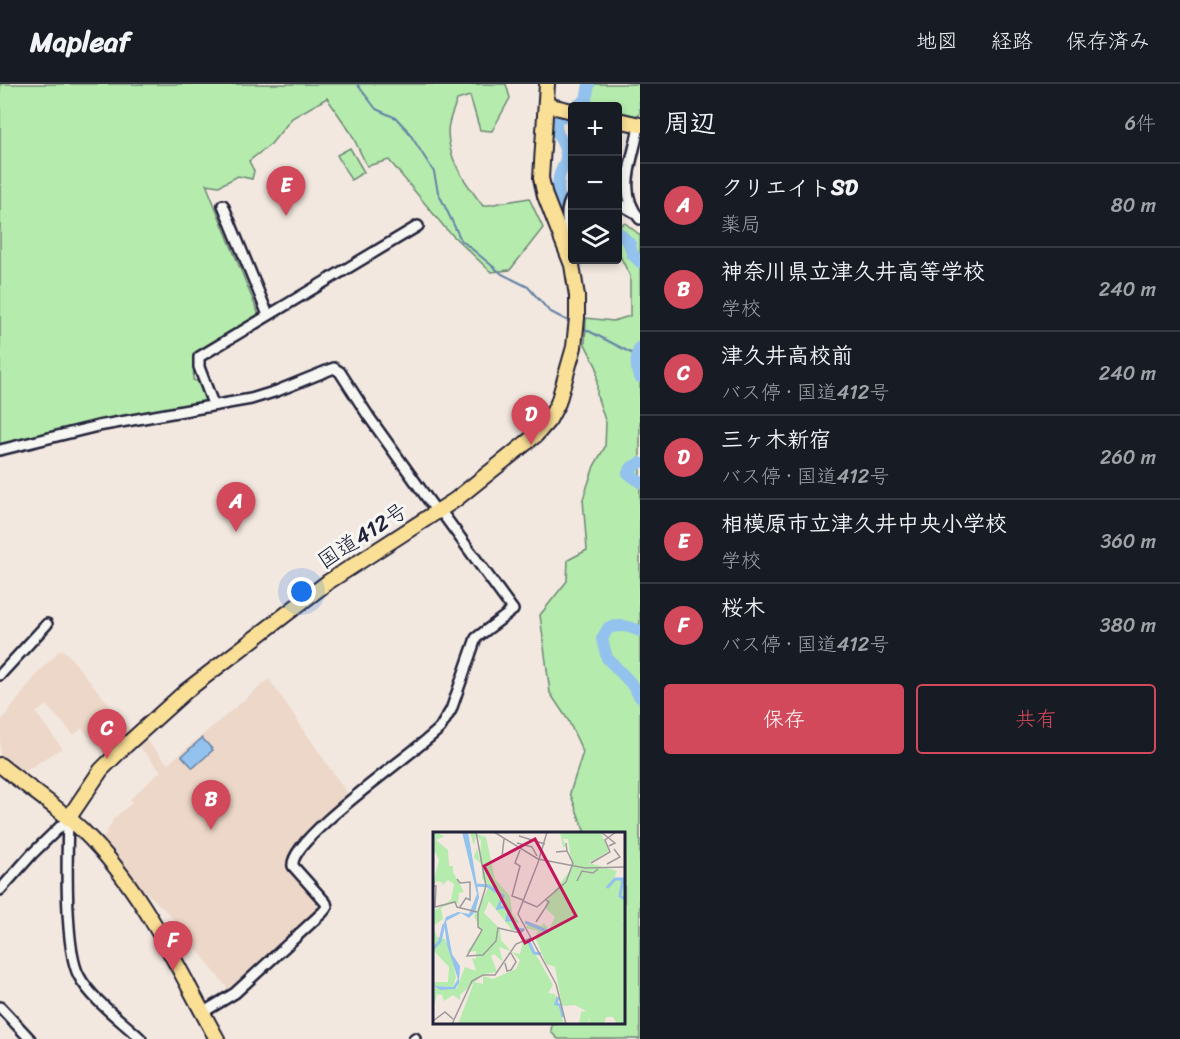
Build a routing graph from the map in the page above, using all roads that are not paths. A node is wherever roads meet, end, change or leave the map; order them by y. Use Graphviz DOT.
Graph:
graph roads {
  1 [pos="548,84"];
  2 [pos="547,105"];
  3 [pos="568,109"];
  4 [pos="622,121"];
  5 [pos="640,125"];
  6 [pos="224,205"];
  7 [pos="568,206"];
  8 [pos="622,206"];
  9 [pos="637,216"];
  10 [pos="568,224"];
  11 [pos="418,226"];
  12 [pos="568,251"];
  13 [pos="572,264"];
  14 [pos="268,315"];
  15 [pos="213,404"];
  16 [pos="0,450"];
  17 [pos="438,511"];
  18 [pos="47,624"];
  19 [pos="0,675"];
  20 [pos="0,765"];
  21 [pos="68,819"];
  22 [pos="0,890"];
  23 [pos="0,1006"];
  24 [pos="202,1013"];
  25 [pos="30,1039"];
  26 [pos="141,1039"];
  27 [pos="217,1039"];
  1 -- 2 [label="highway, 国道412号"];
  2 -- 3 [label="highway"];
  2 -- 12 [label="highway, 国道412号"];
  4 -- 5 [label="highway"];
  5 -- 9 [label="street"];
  6 -- 14 [label="street"];
  7 -- 10 [label="street"];
  8 -- 9 [label="street"];
  11 -- 14 [label="street"];
  13 -- 17 [label="highway, 国道412号"];
  14 -- 15 [label="street"];
  15 -- 16 [label="street"];
  15 -- 17 [label="street"];
  17 -- 21 [label="highway, 国道412号"];
  17 -- 24 [label="street"];
  18 -- 19 [label="street"];
  20 -- 21 [label="highway"];
  21 -- 22 [label="street"];
  21 -- 24 [label="highway"];
  21 -- 26 [label="street"];
  23 -- 25 [label="street"];
  24 -- 27 [label="highway"];
}
